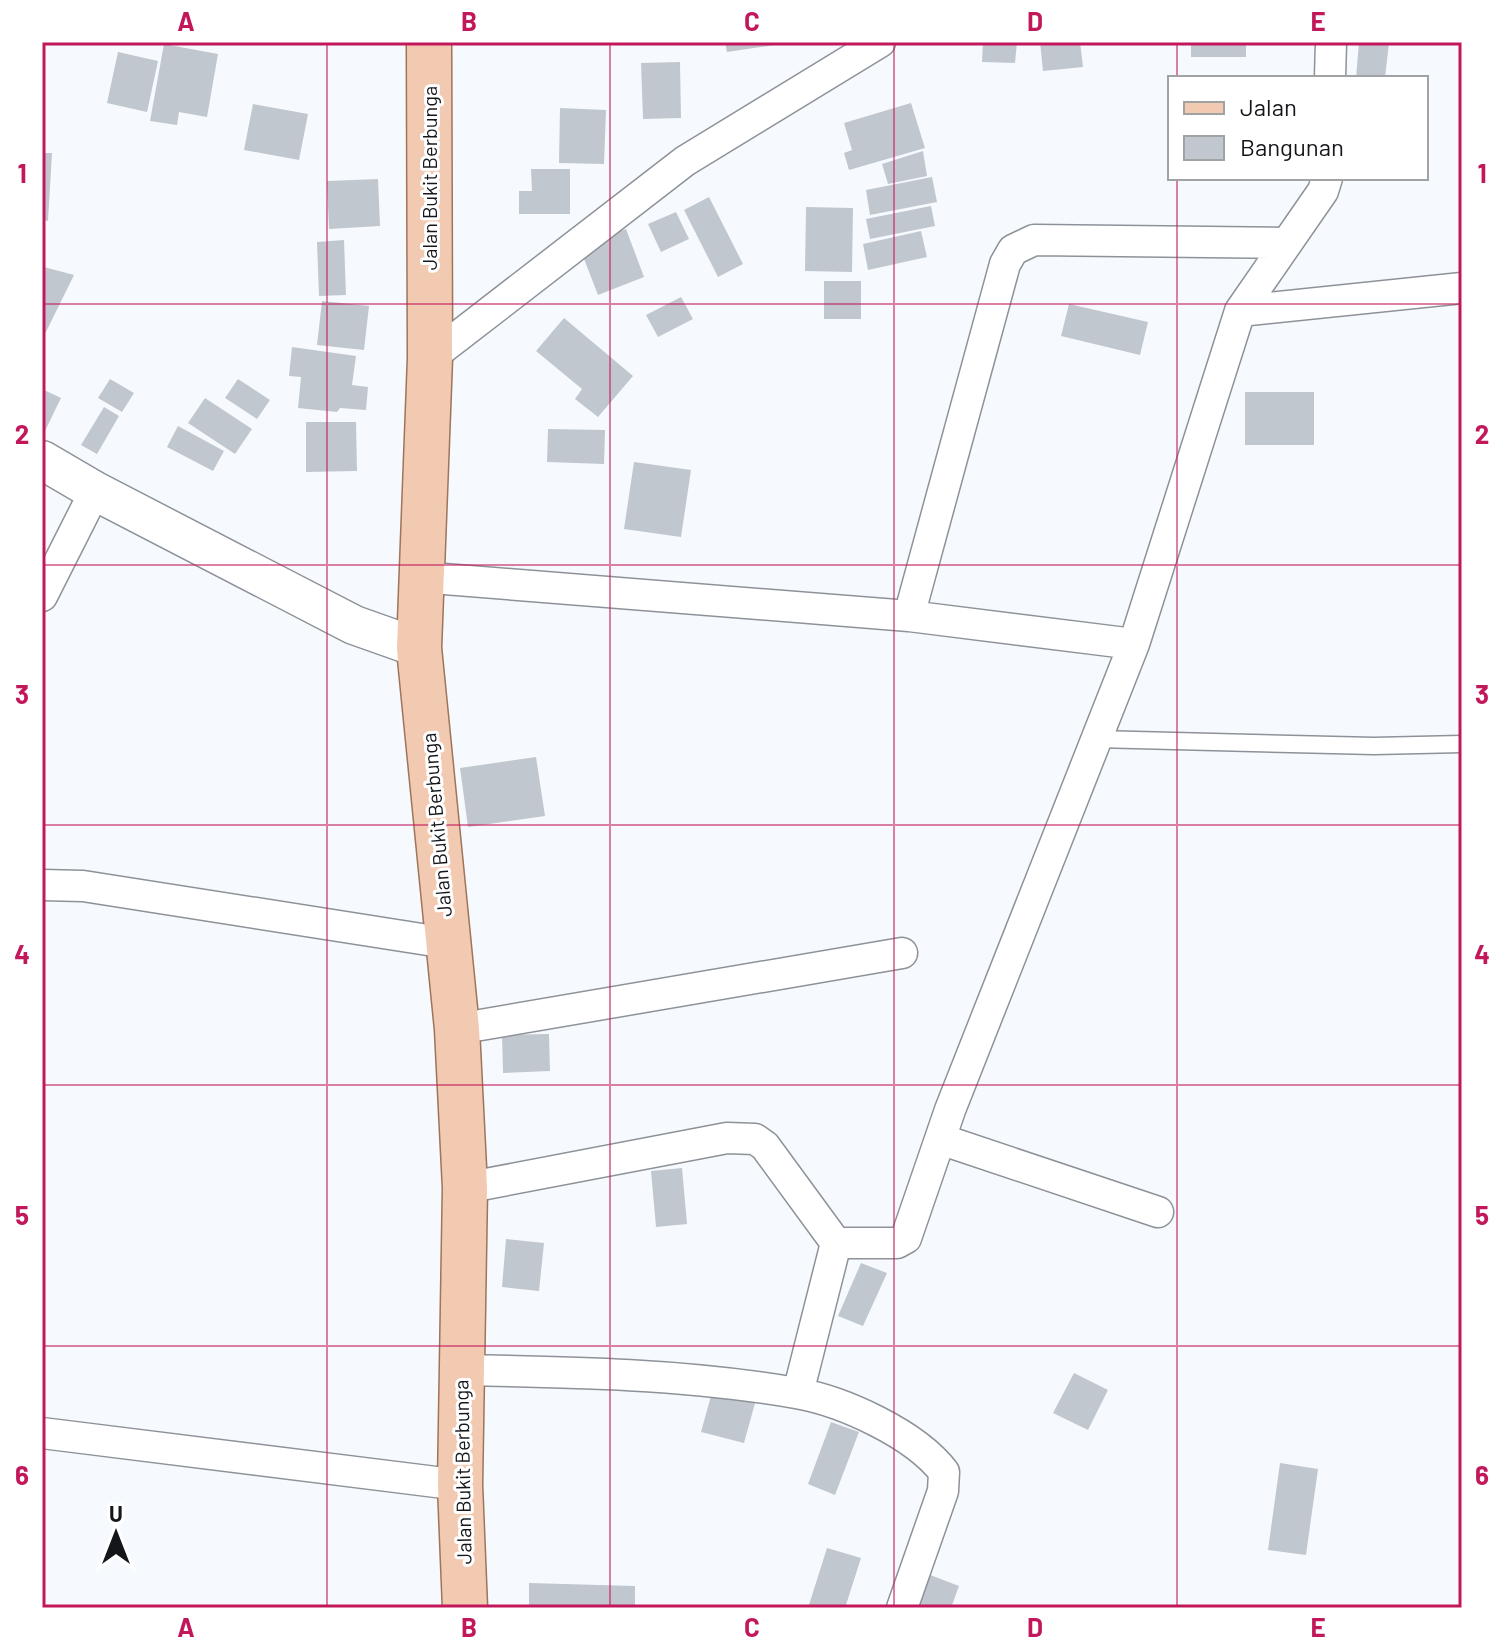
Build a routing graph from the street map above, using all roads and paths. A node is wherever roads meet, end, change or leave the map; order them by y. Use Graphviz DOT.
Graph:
graph roads {
  1 [pos="429,42"];
  2 [pos="880,42"];
  3 [pos="1331,42"];
  4 [pos="1330,76"];
  5 [pos="1326,180"];
  6 [pos="1285,243"];
  7 [pos="1462,288"];
  8 [pos="1240,311"];
  9 [pos="430,358"];
  10 [pos="42,460"];
  11 [pos="95,491"];
  12 [pos="419,577"];
  13 [pos="42,596"];
  14 [pos="909,616"];
  15 [pos="1134,644"];
  16 [pos="419,648"];
  17 [pos="1096,739"];
  18 [pos="1462,744"];
  19 [pos="42,885"];
  20 [pos="447,943"];
  21 [pos="902,953"];
  22 [pos="457,1029"];
  23 [pos="940,1139"];
  24 [pos="465,1188"];
  25 [pos="1158,1212"];
  26 [pos="836,1243"];
  27 [pos="461,1370"];
  28 [pos="798,1393"];
  29 [pos="42,1433"];
  30 [pos="460,1485"];
  31 [pos="465,1608"];
  32 [pos="902,1608"];
  1 -- 9 [label="main road, Jalan Bukit Berbunga"];
  2 -- 9 [label="street"];
  3 -- 4 [label="street"];
  5 -- 6 [label="street"];
  6 -- 8 [label="street"];
  6 -- 14 [label="street"];
  7 -- 8 [label="street"];
  8 -- 15 [label="street"];
  9 -- 12 [label="main road, Jalan Bukit Berbunga"];
  10 -- 11 [label="street"];
  11 -- 13 [label="street"];
  11 -- 16 [label="street"];
  12 -- 14 [label="street"];
  12 -- 16 [label="main road, Jalan Bukit Berbunga"];
  14 -- 15 [label="street"];
  15 -- 17 [label="street"];
  16 -- 20 [label="main road, Jalan Bukit Berbunga"];
  17 -- 18 [label="lane"];
  17 -- 23 [label="street"];
  19 -- 20 [label="street"];
  20 -- 22 [label="main road, Jalan Bukit Berbunga"];
  21 -- 22 [label="street"];
  22 -- 24 [label="main road, Jalan Bukit Berbunga"];
  23 -- 25 [label="street"];
  23 -- 26 [label="street"];
  24 -- 26 [label="street"];
  24 -- 27 [label="main road, Jalan Bukit Berbunga"];
  26 -- 28 [label="street"];
  27 -- 28 [label="street"];
  27 -- 30 [label="main road, Jalan Bukit Berbunga"];
  28 -- 32 [label="street"];
  29 -- 30 [label="street"];
  30 -- 31 [label="main road, Jalan Bukit Berbunga"];
}
